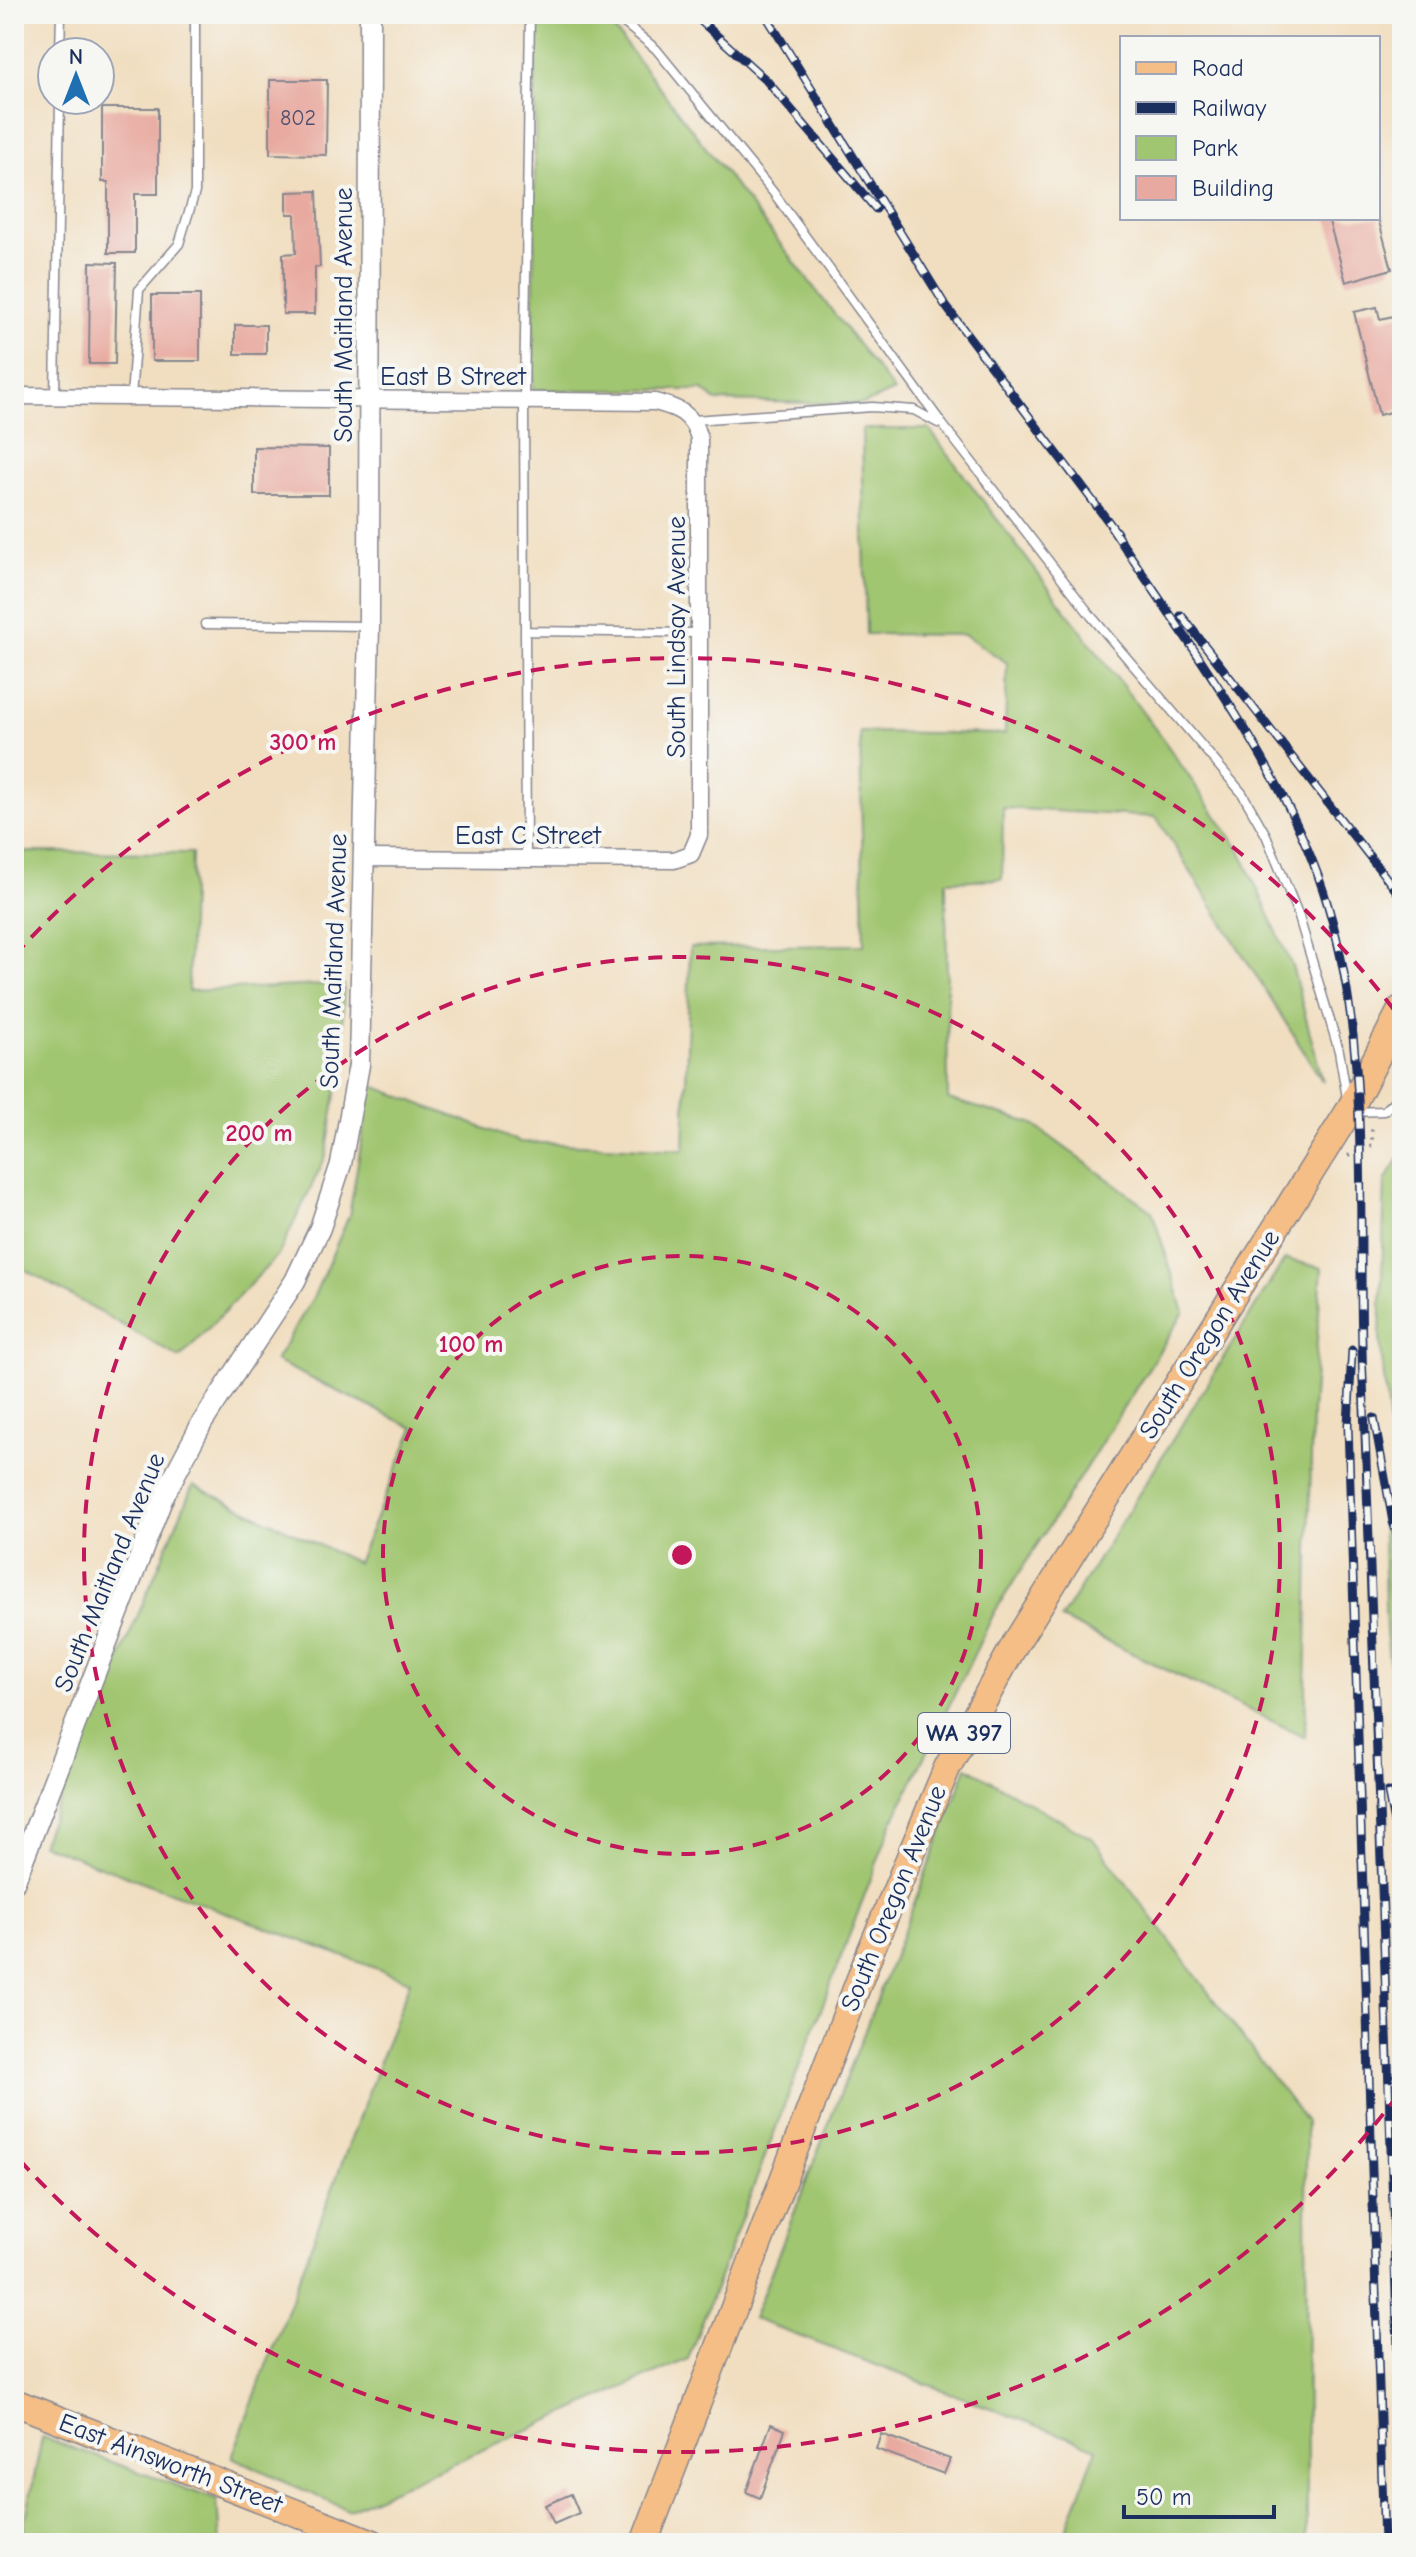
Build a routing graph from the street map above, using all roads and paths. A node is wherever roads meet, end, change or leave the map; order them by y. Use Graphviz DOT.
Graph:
graph roads {
  1 [pos="61,14"];
  2 [pos="195,14"];
  3 [pos="370,14"];
  4 [pos="530,14"];
  5 [pos="613,14"];
  6 [pos="60,36"];
  7 [pos="60,116"];
  8 [pos="14,396"];
  9 [pos="55,396"];
  10 [pos="131,397"];
  11 [pos="368,399"];
  12 [pos="524,401"];
  13 [pos="694,420"];
  14 [pos="943,425"];
  15 [pos="205,624"];
  16 [pos="369,626"];
  17 [pos="527,631"];
  18 [pos="701,633"];
  19 [pos="691,854"];
  20 [pos="363,858"];
  21 [pos="526,859"];
  22 [pos="1402,1008"];
  23 [pos="1402,1093"];
  24 [pos="1349,1111"];
  25 [pos="14,1883"];
  26 [pos="14,2402"];
  27 [pos="650,2535"];
  28 [pos="373,2543"];
  29 [pos="631,2543"];
  1 -- 6 [label="lane"];
  2 -- 10 [label="lane"];
  3 -- 11 [label="street, South Maitland Avenue"];
  4 -- 12 [label="lane"];
  5 -- 14 [label="lane"];
  7 -- 9 [label="lane"];
  8 -- 9 [label="street, East B Street"];
  9 -- 10 [label="street, East B Street"];
  10 -- 11 [label="street, East B Street"];
  11 -- 12 [label="street, East B Street"];
  11 -- 16 [label="street, South Maitland Avenue"];
  12 -- 13 [label="street, East B Street"];
  12 -- 17 [label="lane"];
  13 -- 14 [label="lane"];
  13 -- 18 [label="street, South Lindsay Avenue"];
  14 -- 24 [label="lane"];
  15 -- 16 [label="lane"];
  16 -- 20 [label="street, South Maitland Avenue"];
  17 -- 18 [label="lane"];
  17 -- 21 [label="lane"];
  18 -- 19 [label="street, South Lindsay Avenue"];
  19 -- 21 [label="street, East C Street"];
  20 -- 21 [label="street, East C Street"];
  20 -- 25 [label="street, South Maitland Avenue"];
  22 -- 24 [label="main road, South Oregon Avenue / WA 397"];
  23 -- 24 [label="lane"];
  24 -- 27 [label="main road, South Oregon Avenue / WA 397"];
  26 -- 28 [label="main road, East Ainsworth Street"];
  27 -- 29 [label="main road, WA 397"];
}
